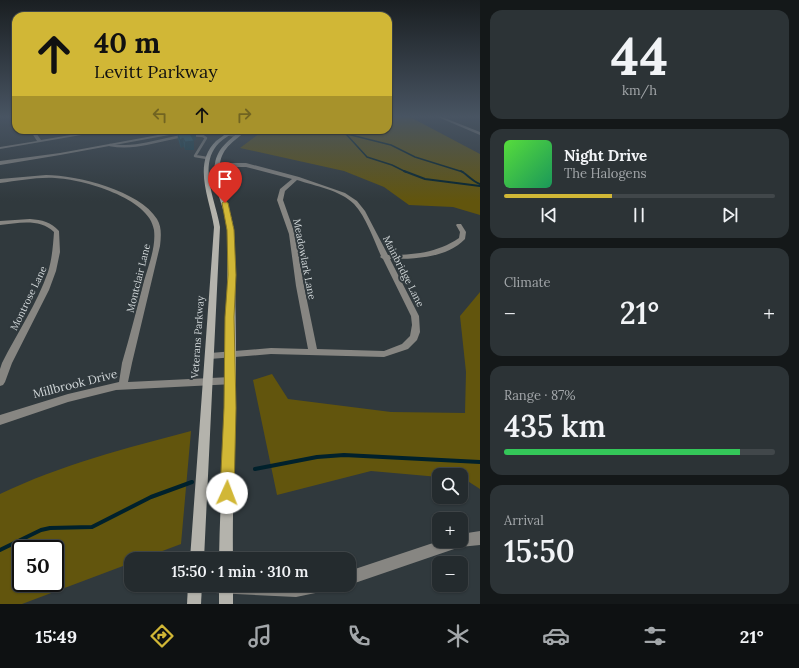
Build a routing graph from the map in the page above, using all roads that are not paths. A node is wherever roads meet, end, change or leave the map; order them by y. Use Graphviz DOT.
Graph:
graph roads {
  1 [pos="19,145"];
  2 [pos="109,145"];
  3 [pos="110,145"];
  4 [pos="138,145"];
  5 [pos="202,145"];
  6 [pos="215,145"];
  7 [pos="225,145"];
  8 [pos="0,148"];
  9 [pos="207,158"];
  10 [pos="0,163"];
  11 [pos="217,165"];
  12 [pos="297,178"];
  13 [pos="0,181"];
  14 [pos="0,224"];
  15 [pos="459,225"];
  16 [pos="384,257"];
  17 [pos="314,352"];
  18 [pos="230,354"];
  19 [pos="210,356"];
  20 [pos="231,381"];
  21 [pos="0,382"];
  22 [pos="208,382"];
  23 [pos="123,385"];
  24 [pos="0,420"];
  25 [pos="480,538"];
  26 [pos="468,540"];
  27 [pos="439,548"];
  28 [pos="197,552"];
  29 [pos="226,552"];
  30 [pos="356,576"];
  31 [pos="195,592"];
  32 [pos="226,592"];
  33 [pos="194,604"];
  34 [pos="226,604"];
  1 -- 8 [label="street"];
  2 -- 10 [label="street"];
  3 -- 4 [label="lane"];
  5 -- 9 [label="lane"];
  6 -- 9 [label="main road"];
  7 -- 11 [label="main road"];
  9 -- 19 [label="main road, Veterans Parkway"];
  11 -- 12 [label="street, Mainbridge Lane"];
  11 -- 18 [label="main road"];
  12 -- 16 [label="street, Mainbridge Lane"];
  12 -- 17 [label="street, Meadowlark Lane"];
  13 -- 23 [label="street, Montclair Lane"];
  14 -- 21 [label="street, Montrose Lane"];
  15 -- 16 [label="street"];
  16 -- 17 [label="street, Mainbridge Lane"];
  17 -- 18 [label="street, Mainbridge Lane"];
  18 -- 19 [label="street, Mainbridge Lane"];
  18 -- 20 [label="main road"];
  19 -- 22 [label="main road, Veterans Parkway"];
  20 -- 22 [label="street, Millbrook Drive"];
  20 -- 29 [label="main road"];
  22 -- 23 [label="street, Millbrook Drive"];
  22 -- 28 [label="main road, Veterans Parkway"];
  23 -- 24 [label="street, Millbrook Drive"];
  25 -- 26 [label="street"];
  27 -- 30 [label="street"];
  31 -- 33 [label="main road"];
  32 -- 34 [label="main road"];
}
